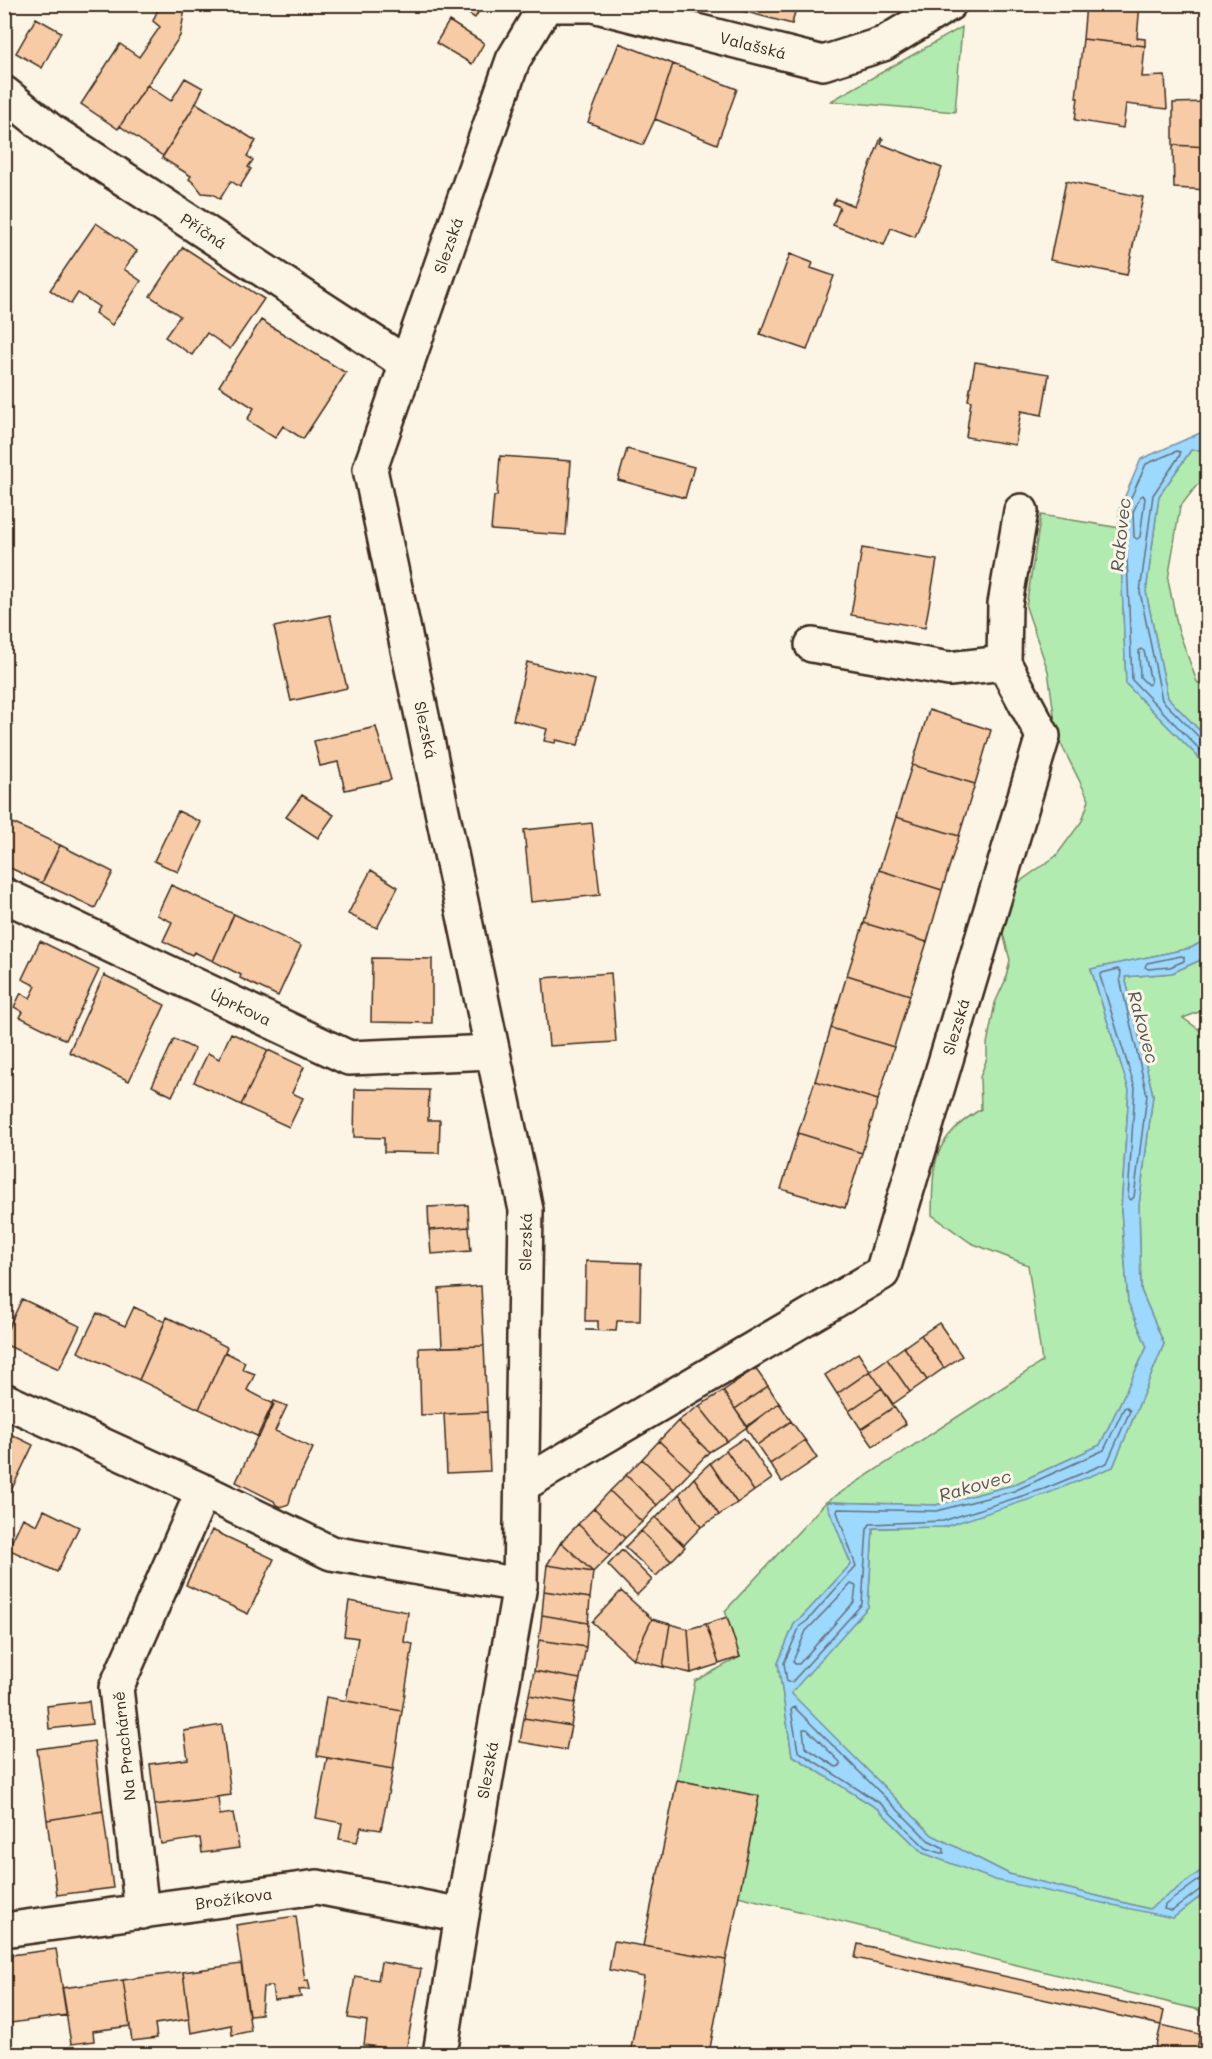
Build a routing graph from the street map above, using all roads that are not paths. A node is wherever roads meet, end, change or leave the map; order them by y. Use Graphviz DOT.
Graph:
graph roads {
  1 [pos="949,4"];
  2 [pos="546,5"];
  3 [pos="593,5"];
  4 [pos="4,93"];
  5 [pos="407,364"];
  6 [pos="1021,511"];
  7 [pos="812,645"];
  8 [pos="1004,663"];
  9 [pos="4,895"];
  10 [pos="492,1052"];
  11 [pos="4,1400"];
  12 [pos="522,1485"];
  13 [pos="203,1491"];
  14 [pos="520,1585"];
  15 [pos="142,1912"];
  16 [pos="462,1915"];
  17 [pos="4,1930"];
  18 [pos="440,2055"];
  1 -- 3 [label="street, Valašská"];
  2 -- 3 [label="street, Valašská"];
  2 -- 5 [label="street, Slezská"];
  4 -- 5 [label="street, Příčná"];
  5 -- 10 [label="street, Slezská"];
  6 -- 8 [label="street, Slezská"];
  7 -- 8 [label="street"];
  8 -- 12 [label="street, Slezská"];
  9 -- 10 [label="street, Úprkova"];
  10 -- 12 [label="street, Slezská"];
  11 -- 13 [label="street"];
  12 -- 14 [label="street, Slezská"];
  13 -- 14 [label="street"];
  13 -- 15 [label="street, Na Prachárně"];
  14 -- 16 [label="street, Slezská"];
  15 -- 16 [label="street, Brožíkova"];
  15 -- 17 [label="street, Brožíkova"];
  16 -- 18 [label="street, Slezská"];
}
